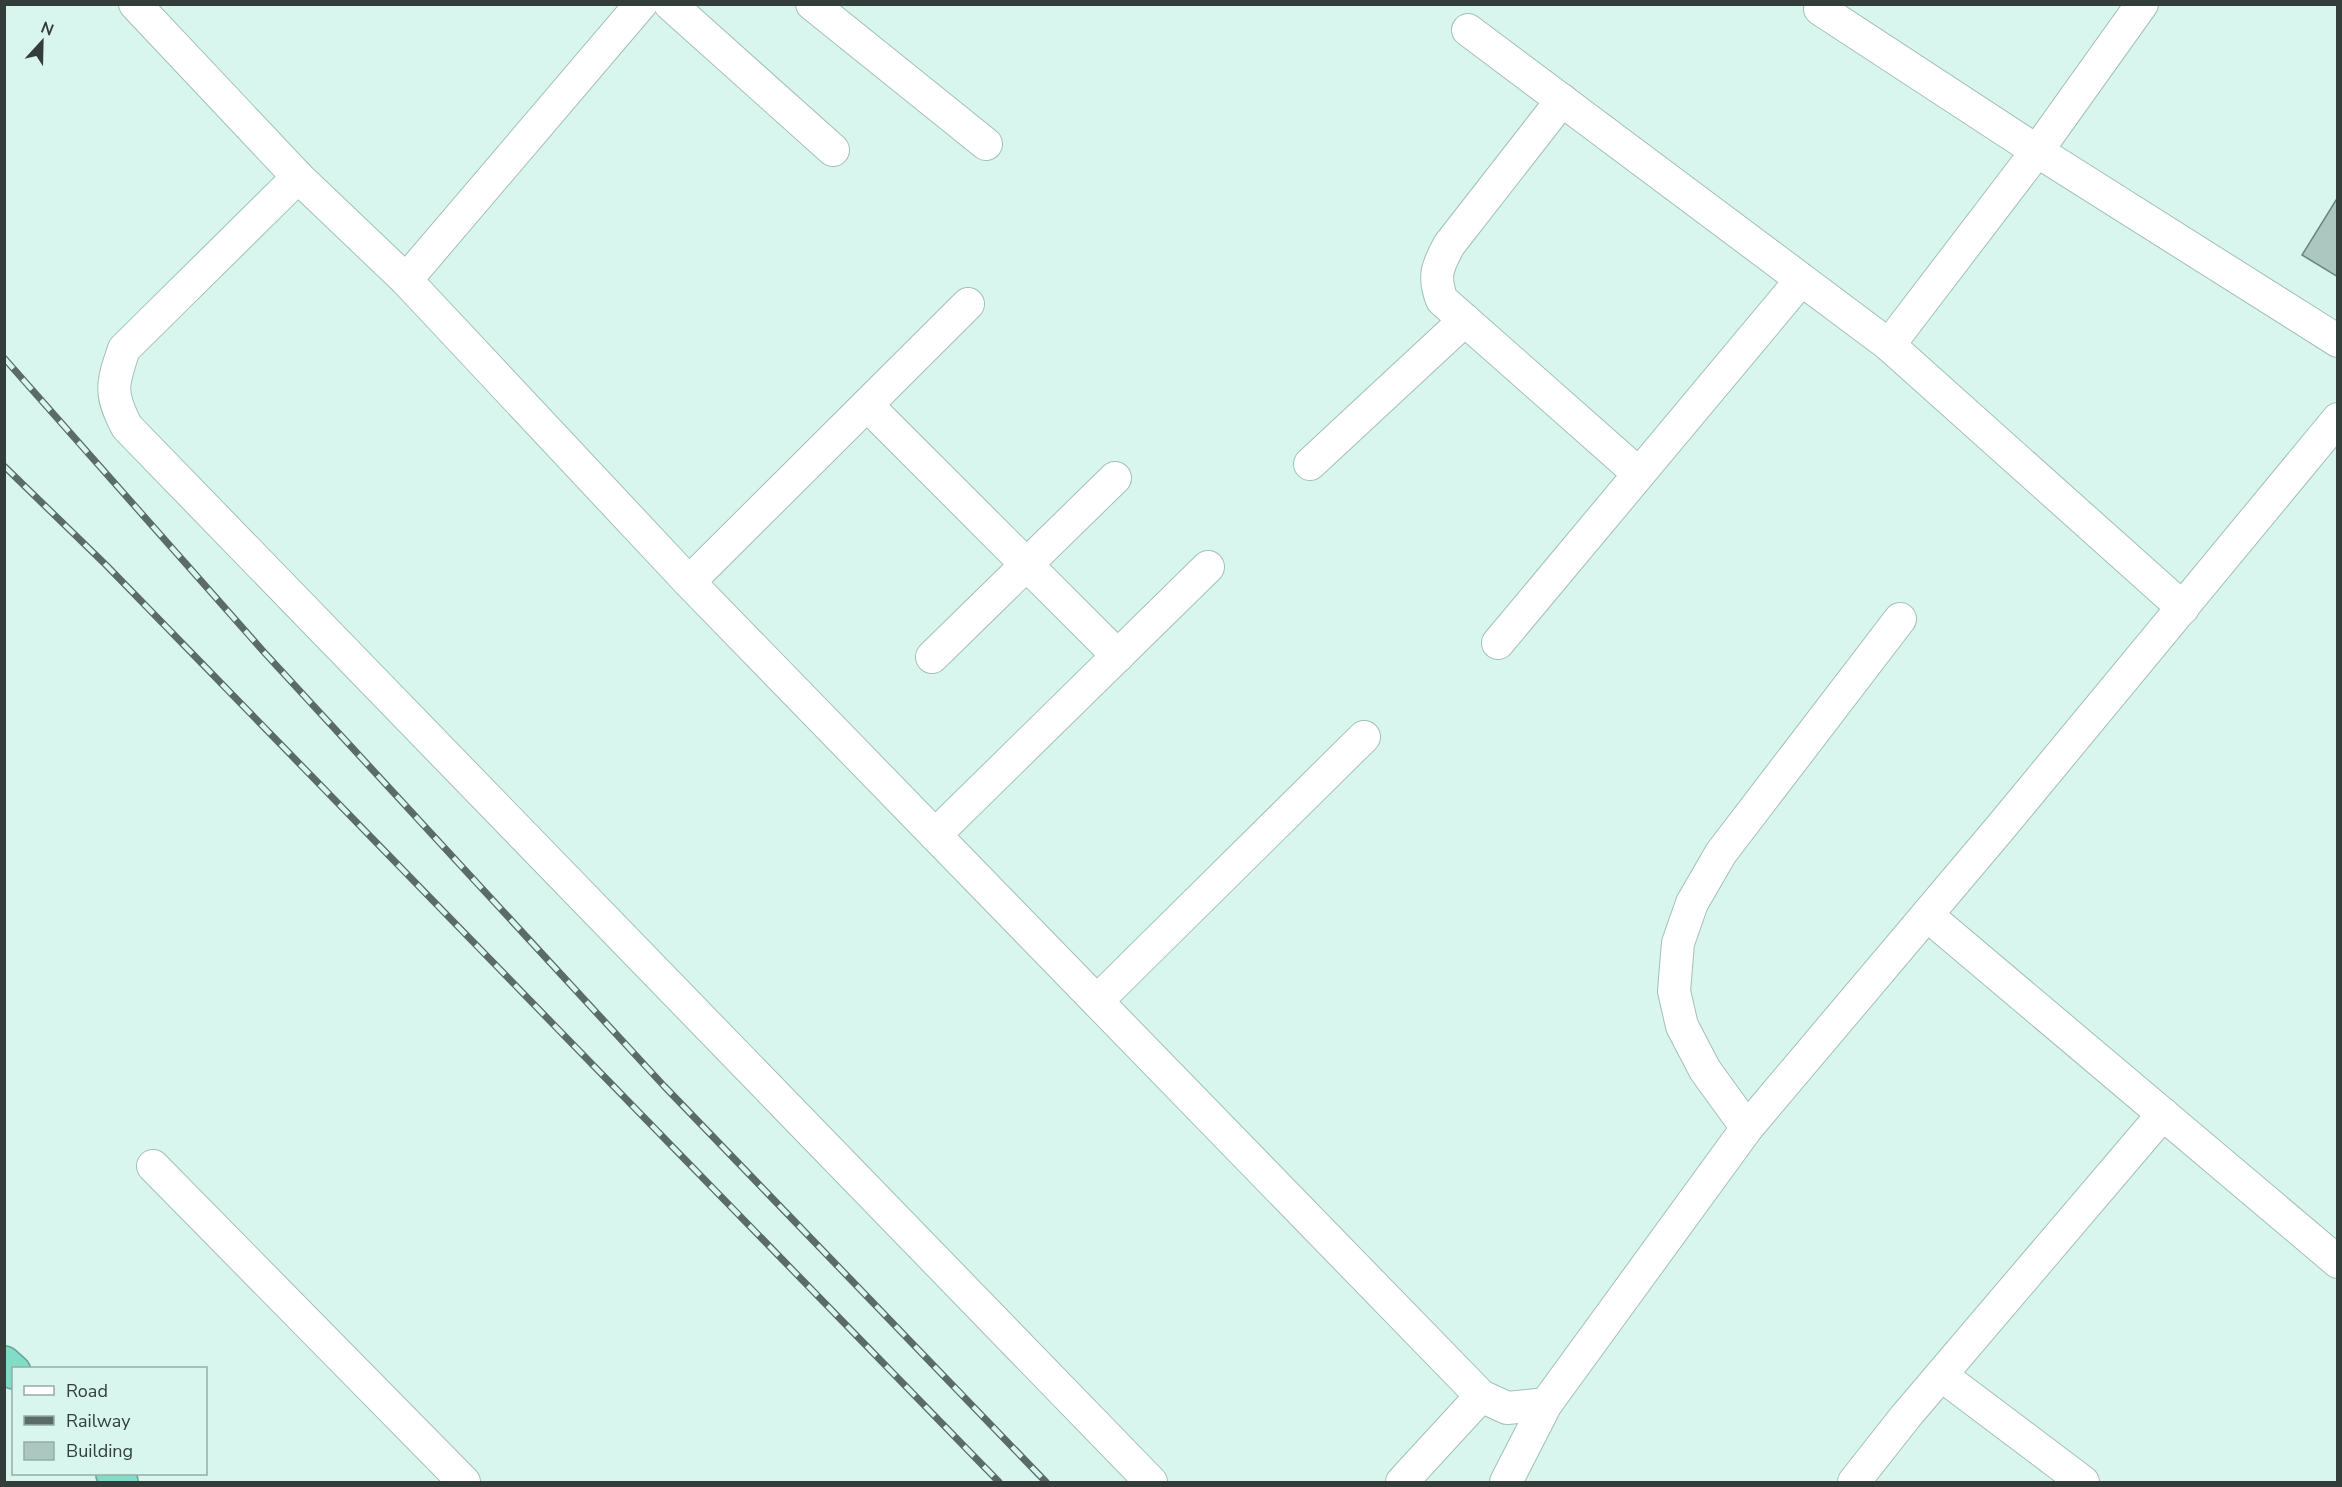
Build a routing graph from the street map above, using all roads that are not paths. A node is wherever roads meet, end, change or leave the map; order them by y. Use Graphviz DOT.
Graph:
graph roads {
  1 [pos="135,4"];
  2 [pos="641,4"];
  3 [pos="670,4"];
  4 [pos="812,4"];
  5 [pos="2142,4"];
  6 [pos="1820,9"];
  7 [pos="1468,30"];
  8 [pos="1562,100"];
  9 [pos="987,144"];
  10 [pos="833,150"];
  11 [pos="2037,151"];
  12 [pos="298,177"];
  13 [pos="406,280"];
  14 [pos="1801,280"];
  15 [pos="968,304"];
  16 [pos="1465,321"];
  17 [pos="2337,341"];
  18 [pos="1889,345"];
  19 [pos="867,405"];
  20 [pos="2337,419"];
  21 [pos="1310,464"];
  22 [pos="1640,474"];
  23 [pos="1115,478"];
  24 [pos="1027,565"];
  25 [pos="1208,567"];
  26 [pos="689,582"];
  27 [pos="2183,608"];
  28 [pos="1900,619"];
  29 [pos="1498,644"];
  30 [pos="1118,656"];
  31 [pos="932,657"];
  32 [pos="1364,737"];
  33 [pos="935,835"];
  34 [pos="1928,915"];
  35 [pos="1097,1002"];
  36 [pos="2163,1114"];
  37 [pos="1747,1128"];
  38 [pos="153,1166"];
  39 [pos="2337,1262"];
  40 [pos="1941,1375"];
  41 [pos="1481,1396"];
  42 [pos="1546,1404"];
  43 [pos="464,1482"];
  44 [pos="1151,1482"];
  45 [pos="1402,1482"];
  46 [pos="1506,1482"];
  47 [pos="1854,1482"];
  48 [pos="2083,1482"];
  1 -- 12 [label="street"];
  2 -- 13 [label="street"];
  3 -- 10 [label="street"];
  4 -- 9 [label="street"];
  5 -- 11 [label="street"];
  6 -- 11 [label="street"];
  7 -- 8 [label="street"];
  8 -- 14 [label="street"];
  8 -- 16 [label="street"];
  11 -- 17 [label="street"];
  11 -- 18 [label="street"];
  12 -- 13 [label="street"];
  12 -- 44 [label="street"];
  13 -- 26 [label="street"];
  14 -- 18 [label="street"];
  14 -- 22 [label="street"];
  15 -- 19 [label="street"];
  16 -- 21 [label="street"];
  16 -- 22 [label="street"];
  18 -- 27 [label="street"];
  19 -- 24 [label="street"];
  19 -- 26 [label="street"];
  20 -- 27 [label="street"];
  22 -- 29 [label="street"];
  23 -- 24 [label="street"];
  24 -- 30 [label="street"];
  24 -- 31 [label="street"];
  25 -- 30 [label="street"];
  26 -- 33 [label="street"];
  27 -- 34 [label="street"];
  28 -- 37 [label="street"];
  30 -- 33 [label="street"];
  32 -- 35 [label="street"];
  33 -- 35 [label="street"];
  34 -- 36 [label="street"];
  34 -- 37 [label="street"];
  35 -- 41 [label="street"];
  36 -- 39 [label="street"];
  36 -- 40 [label="street"];
  37 -- 42 [label="street"];
  38 -- 43 [label="street"];
  40 -- 47 [label="street"];
  40 -- 48 [label="street"];
  41 -- 42 [label="street"];
  41 -- 45 [label="street"];
  42 -- 46 [label="street"];
}
